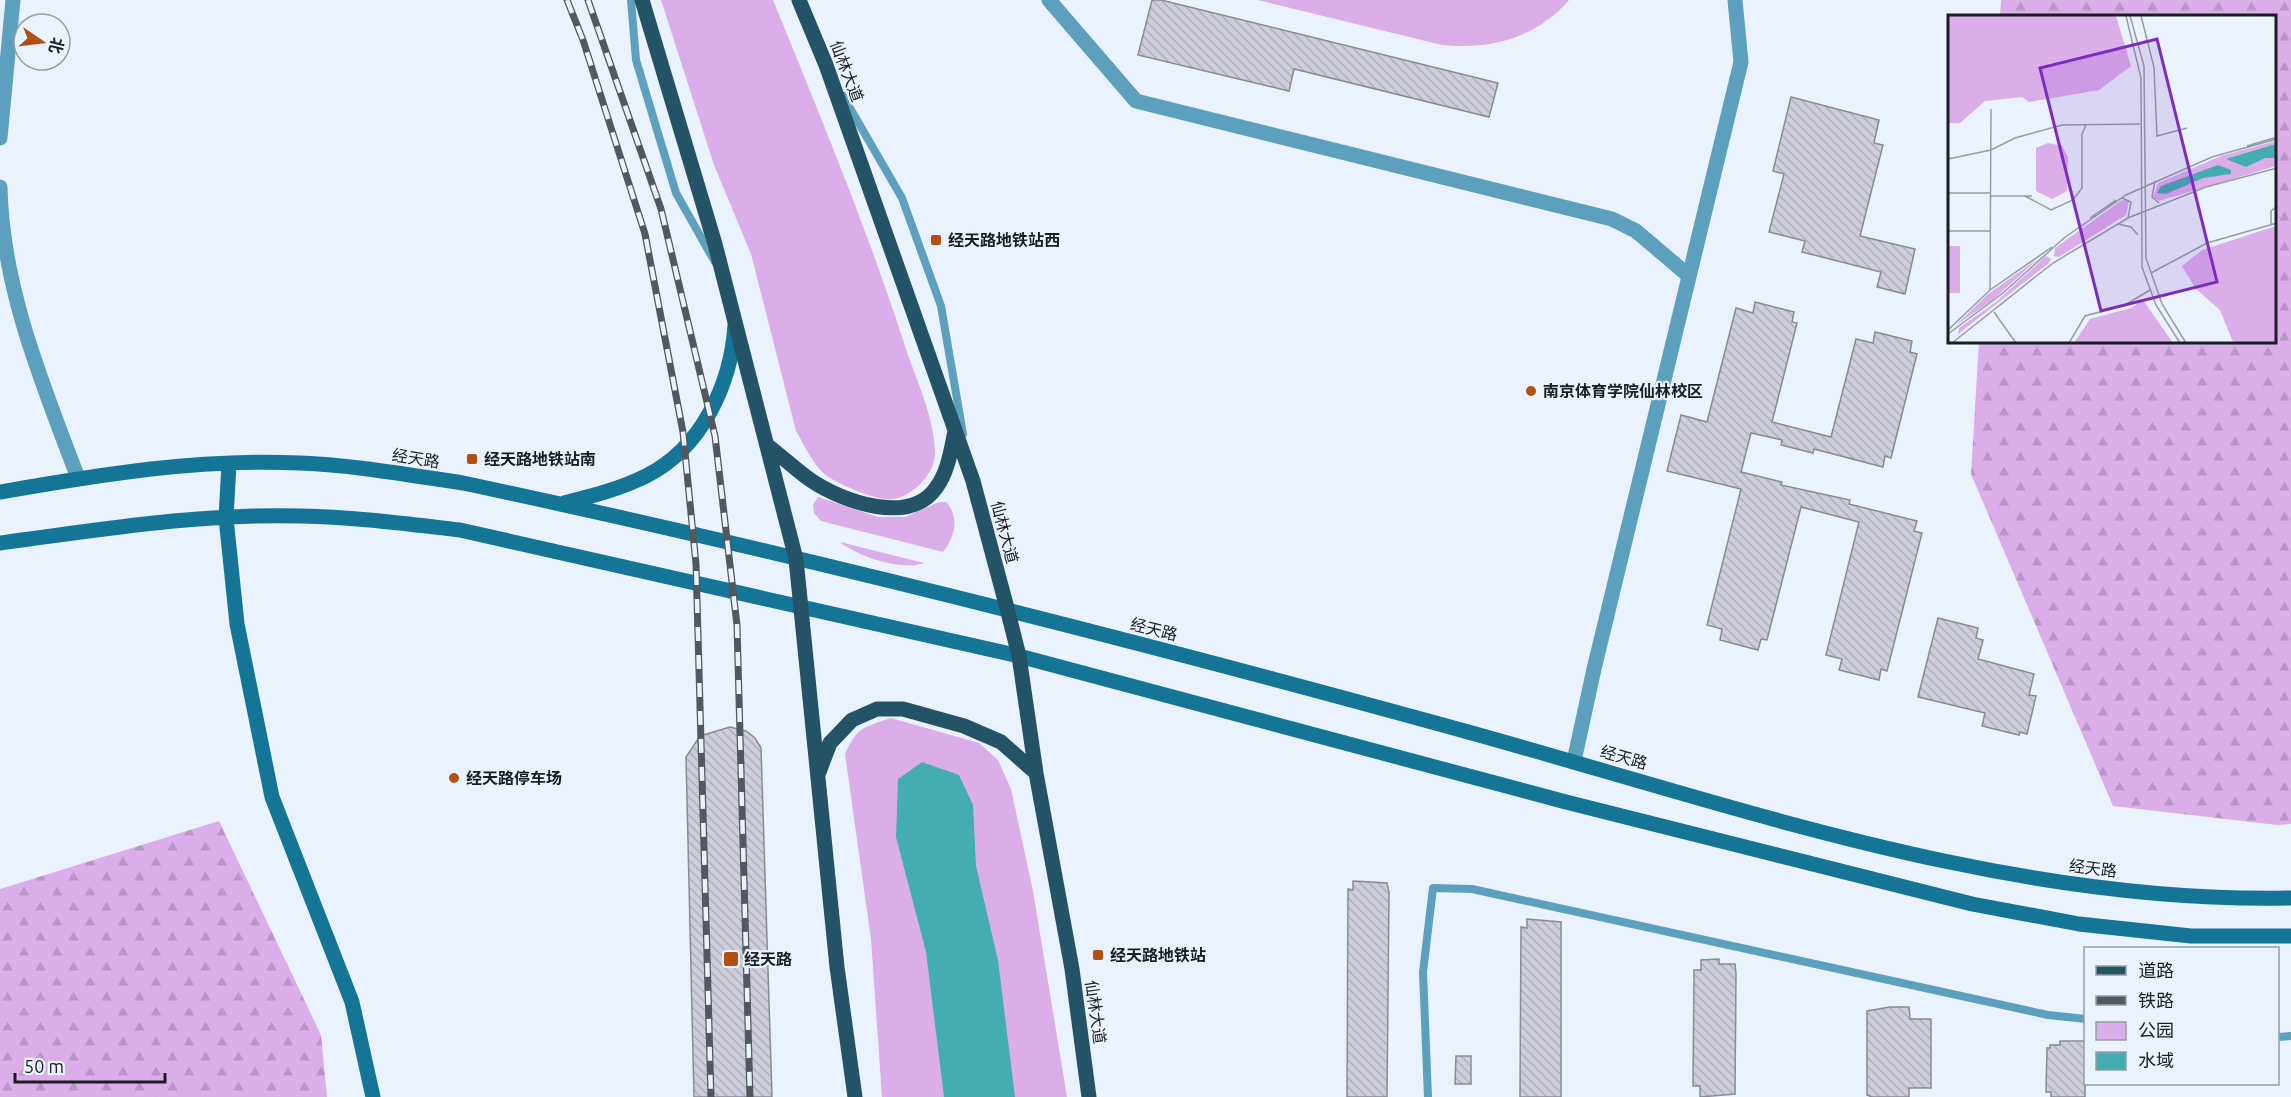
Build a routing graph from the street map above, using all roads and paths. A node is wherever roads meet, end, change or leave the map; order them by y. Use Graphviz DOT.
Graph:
graph roads {
  1 [pos="13,0"];
  2 [pos="631,0"];
  3 [pos="642,0"];
  4 [pos="799,0"];
  5 [pos="1049,0"];
  6 [pos="1735,0"];
  7 [pos="826,65"];
  8 [pos="0,138"];
  9 [pos="0,187"];
  10 [pos="1689,276"];
  11 [pos="725,281"];
  12 [pos="735,319"];
  13 [pos="955,431"];
  14 [pos="768,446"];
  15 [pos="229,464"];
  16 [pos="78,478"];
  17 [pos="973,481"];
  18 [pos="0,492"];
  19 [pos="562,504"];
  20 [pos="226,518"];
  21 [pos="0,543"];
  22 [pos="796,559"];
  23 [pos="802,608"];
  24 [pos="1007,608"];
  25 [pos="1019,656"];
  26 [pos="1574,762"];
  27 [pos="1036,773"];
  28 [pos="817,775"];
  29 [pos="2291,898"];
  30 [pos="2291,936"];
  31 [pos="2084,1019"];
  32 [pos="373,1097"];
  33 [pos="855,1097"];
  34 [pos="1089,1097"];
  35 [pos="1428,1097"];
  1 -- 8 [label="street"];
  2 -- 11 [label="lane"];
  3 -- 11 [label="main road"];
  4 -- 7 [label="main road, 仙林大道"];
  5 -- 10 [label="street"];
  6 -- 10 [label="street"];
  7 -- 13 [label="main road, 仙林大道"];
  7 -- 17 [label="lane"];
  9 -- 16 [label="street"];
  10 -- 26 [label="street"];
  11 -- 12 [label="main road"];
  12 -- 14 [label="main road"];
  12 -- 19 [label="main road"];
  13 -- 14 [label="main road"];
  13 -- 17 [label="main road, 仙林大道"];
  14 -- 22 [label="main road"];
  15 -- 16 [label="main road, 经天路"];
  15 -- 19 [label="main road, 经天路"];
  15 -- 20 [label="main road"];
  16 -- 18 [label="main road, 经天路"];
  17 -- 24 [label="main road, 仙林大道"];
  19 -- 22 [label="main road, 经天路"];
  20 -- 21 [label="main road"];
  20 -- 23 [label="main road"];
  20 -- 32 [label="main road"];
  22 -- 23 [label="main road"];
  22 -- 24 [label="main road, 经天路"];
  23 -- 25 [label="main road"];
  23 -- 28 [label="main road"];
  24 -- 25 [label="main road, 仙林大道"];
  24 -- 26 [label="main road, 经天路"];
  25 -- 27 [label="main road, 仙林大道"];
  25 -- 30 [label="main road"];
  26 -- 29 [label="main road, 经天路"];
  27 -- 28 [label="main road"];
  27 -- 34 [label="main road, 仙林大道"];
  28 -- 33 [label="main road"];
  31 -- 35 [label="lane"];
}
